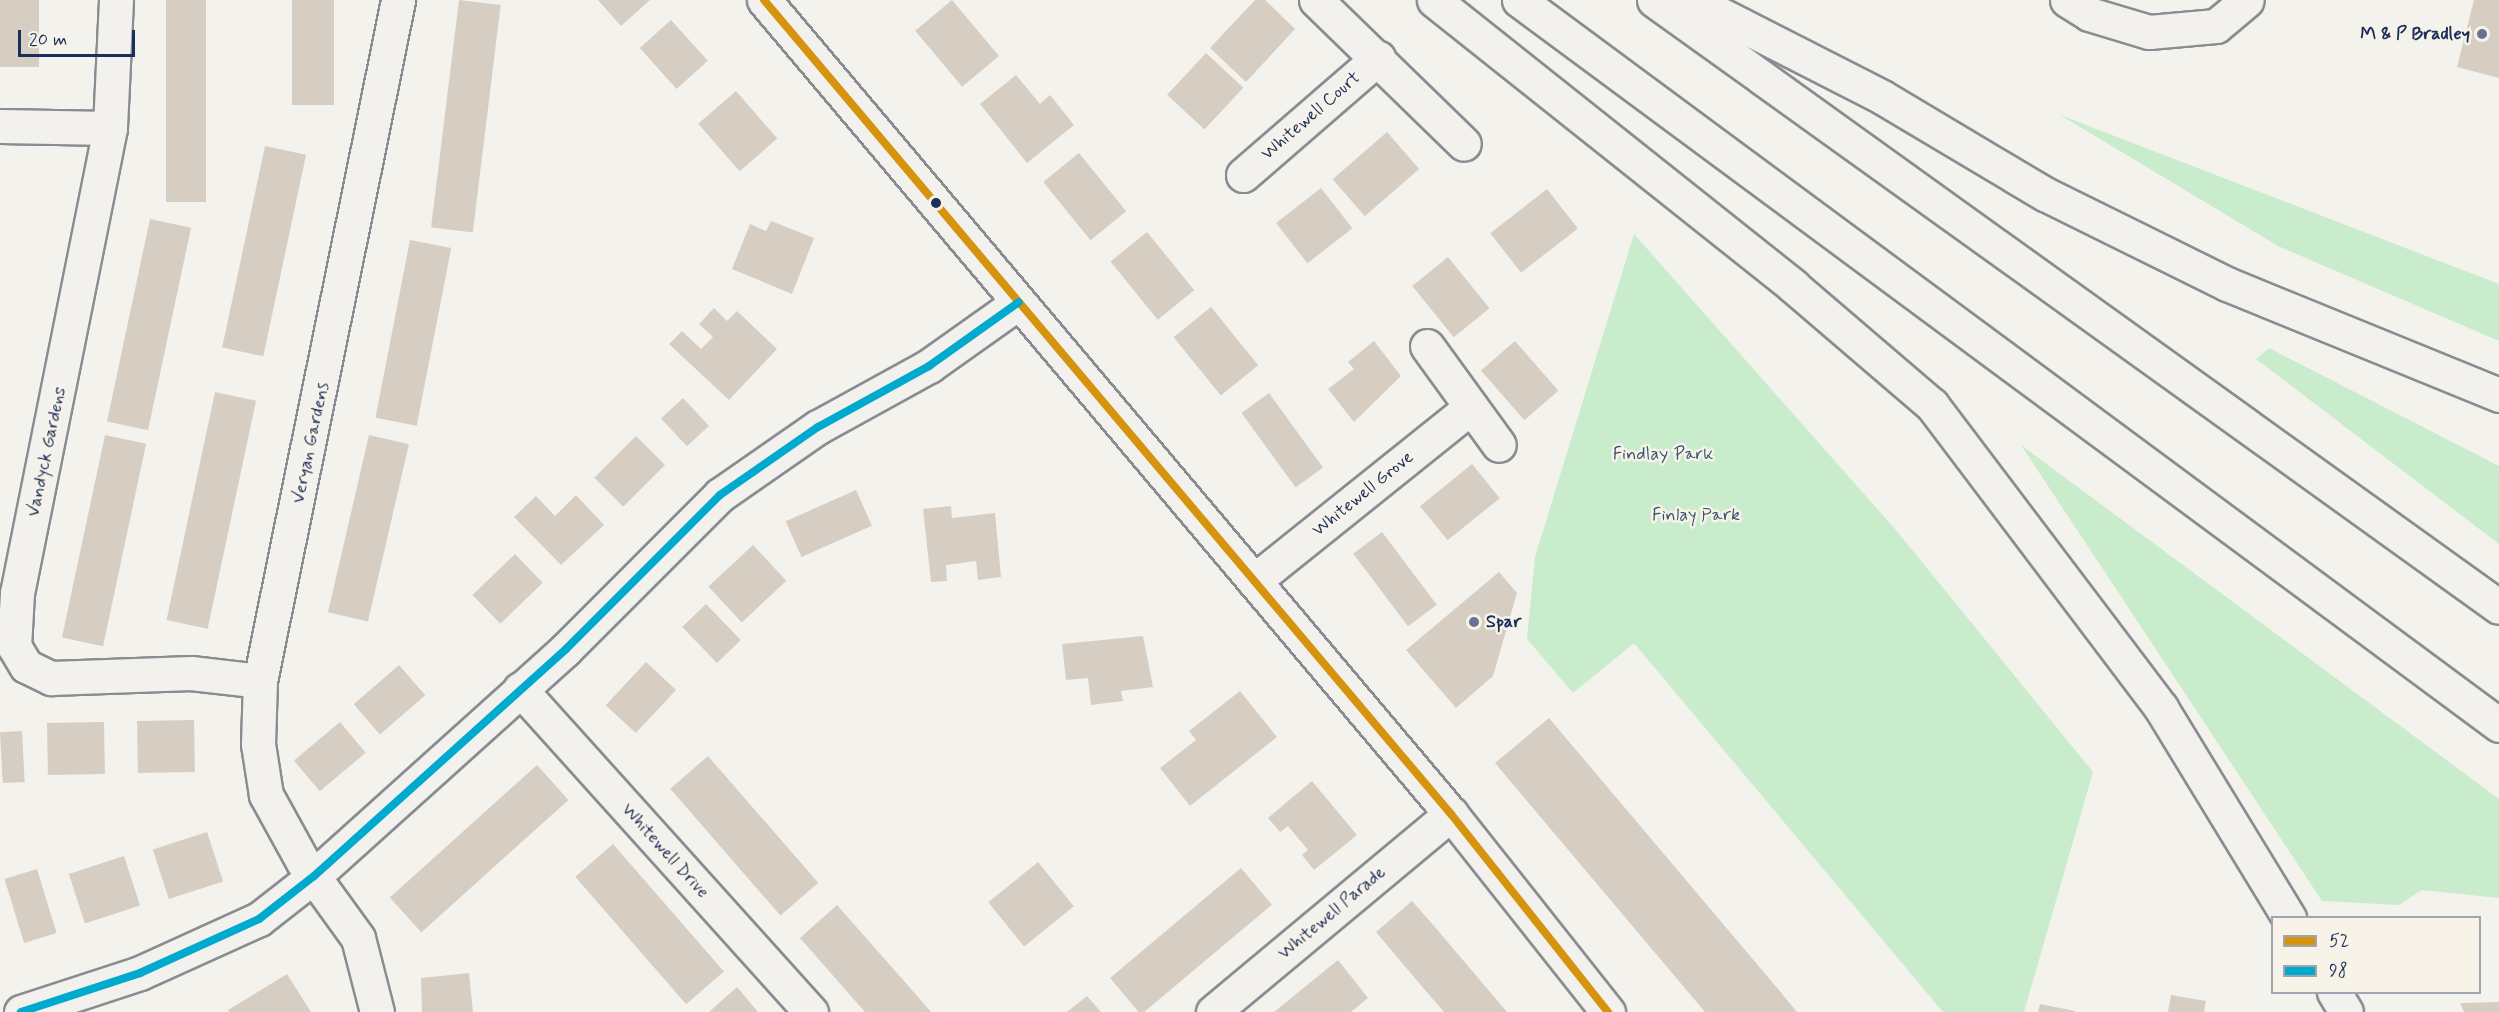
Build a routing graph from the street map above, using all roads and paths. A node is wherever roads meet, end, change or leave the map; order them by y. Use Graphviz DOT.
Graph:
graph roads {
  1 [pos="116,0"];
  2 [pos="398,0"];
  3 [pos="764,0"];
  4 [pos="1316,0"];
  5 [pos="1434,0"];
  6 [pos="1519,0"];
  7 [pos="1654,0"];
  8 [pos="1692,0"];
  9 [pos="2067,0"];
  10 [pos="2247,0"];
  11 [pos="1378,58"];
  12 [pos="0,126"];
  13 [pos="110,128"];
  14 [pos="1464,144"];
  15 [pos="1243,175"];
  16 [pos="1019,302"];
  17 [pos="1427,345"];
  18 [pos="2499,396"];
  19 [pos="1471,407"];
  20 [pos="1499,445"];
  21 [pos="1254,581"];
  22 [pos="2499,607"];
  23 [pos="260,681"];
  24 [pos="520,689"];
  25 [pos="2499,725"];
  26 [pos="1451,814"];
  27 [pos="314,876"];
  28 [pos="2288,916"];
  29 [pos="2335,994"];
  30 [pos="41,1010"];
  31 [pos="376,1012"];
  32 [pos="811,1012"];
  33 [pos="1213,1012"];
  34 [pos="1608,1012"];
  35 [pos="2346,1012"];
  1 -- 13 [label="main road, Vandyck Gardens"];
  2 -- 23 [label="main road, Veryan Gardens"];
  3 -- 16 [label="main road"];
  4 -- 11 [label="main road, Whitewell Court"];
  5 -- 28 [label="main road"];
  6 -- 25 [label="main road"];
  7 -- 22 [label="main road"];
  8 -- 18 [label="main road"];
  9 -- 10 [label="main road"];
  11 -- 14 [label="main road, Whitewell Court"];
  11 -- 15 [label="main road, Whitewell Court"];
  12 -- 13 [label="main road"];
  13 -- 23 [label="main road, Vandyck Gardens"];
  16 -- 21 [label="main road"];
  16 -- 24 [label="main road"];
  17 -- 19 [label="main road"];
  19 -- 20 [label="main road"];
  19 -- 21 [label="main road, Whitewell Grove"];
  21 -- 26 [label="main road"];
  23 -- 27 [label="main road, Veryan Gardens"];
  24 -- 27 [label="main road"];
  24 -- 32 [label="main road, Whitewell Drive"];
  26 -- 33 [label="main road, Whitewell Parade"];
  26 -- 34 [label="main road"];
  27 -- 30 [label="main road"];
  27 -- 31 [label="main road, Veryan Gardens"];
  29 -- 35 [label="main road"];
}
